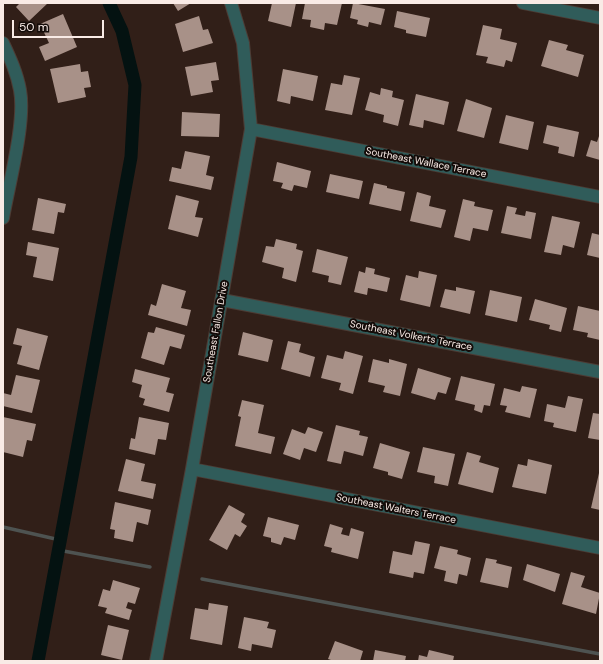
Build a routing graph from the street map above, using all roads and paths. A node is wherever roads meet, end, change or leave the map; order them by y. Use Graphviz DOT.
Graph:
graph roads {
  1 [pos="231,3"];
  2 [pos="523,3"];
  3 [pos="600,18"];
  4 [pos="3,43"];
  5 [pos="251,129"];
  6 [pos="600,197"];
  7 [pos="3,218"];
  8 [pos="222,300"];
  9 [pos="600,372"];
  10 [pos="192,469"];
  11 [pos="600,548"];
  12 [pos="156,661"];
  1 -- 5 [label="street, Southeast Fallon Drive"];
  2 -- 3 [label="street"];
  4 -- 7 [label="street"];
  5 -- 6 [label="street, Southeast Wallace Terrace"];
  5 -- 8 [label="street, Southeast Fallon Drive"];
  8 -- 9 [label="street, Southeast Volkerts Terrace"];
  8 -- 10 [label="street, Southeast Fallon Drive"];
  10 -- 11 [label="street, Southeast Walters Terrace"];
  10 -- 12 [label="street, Southeast Fallon Drive"];
}
